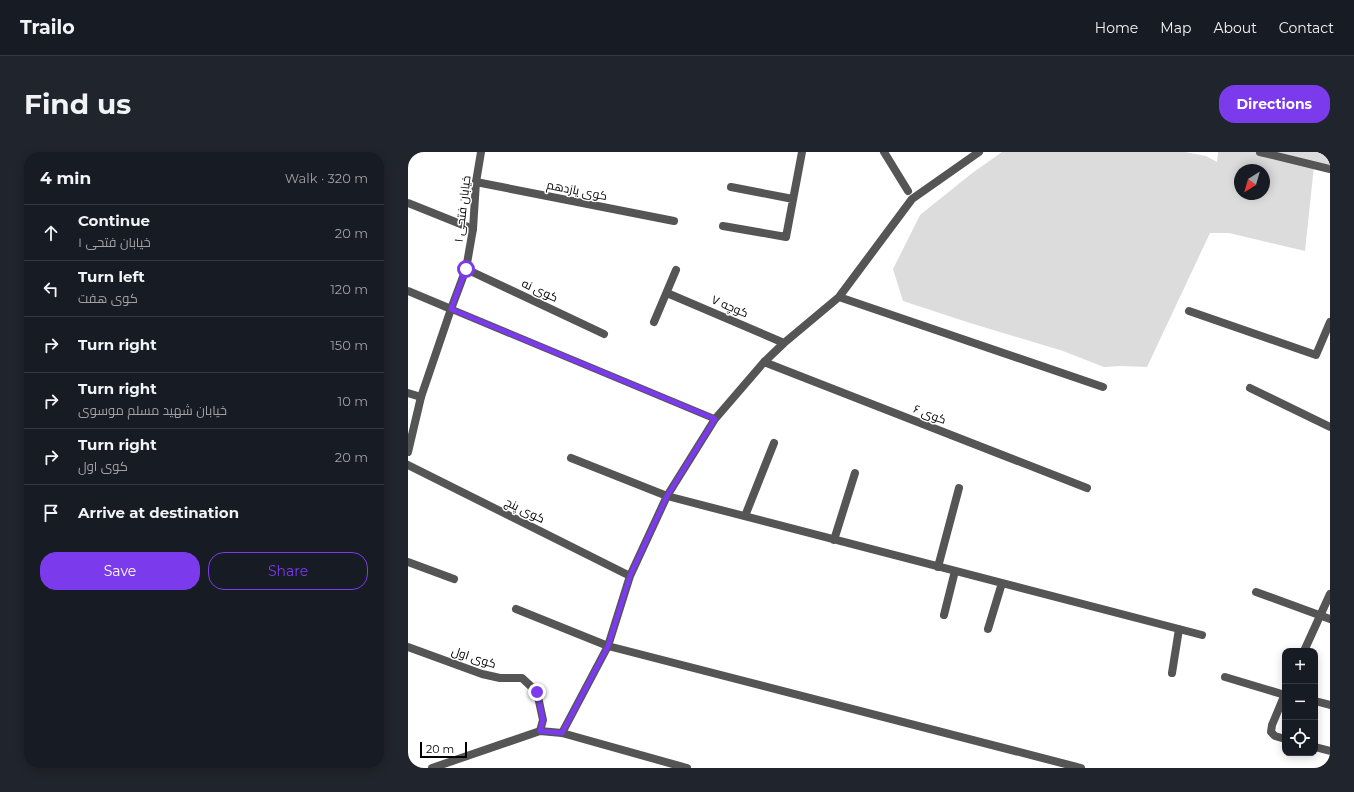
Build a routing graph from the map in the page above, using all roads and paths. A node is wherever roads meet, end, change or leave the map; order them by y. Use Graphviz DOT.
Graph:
graph roads {
  1 [pos="481,152"];
  2 [pos="802,152"];
  3 [pos="884,152"];
  4 [pos="980,152"];
  5 [pos="1260,152"];
  6 [pos="1330,169"];
  7 [pos="476,182"];
  8 [pos="731,187"];
  9 [pos="908,192"];
  10 [pos="793,200"];
  11 [pos="408,202"];
  12 [pos="674,221"];
  13 [pos="723,226"];
  14 [pos="472,229"];
  15 [pos="466,269"];
  16 [pos="676,270"];
  17 [pos="408,291"];
  18 [pos="667,292"];
  19 [pos="839,297"];
  20 [pos="451,309"];
  21 [pos="1189,310"];
  22 [pos="654,322"];
  23 [pos="1330,322"];
  24 [pos="604,334"];
  25 [pos="784,342"];
  26 [pos="764,362"];
  27 [pos="1103,387"];
  28 [pos="1250,388"];
  29 [pos="408,393"];
  30 [pos="421,397"];
  31 [pos="715,419"];
  32 [pos="1330,427"];
  33 [pos="774,443"];
  34 [pos="408,452"];
  35 [pos="571,458"];
  36 [pos="408,465"];
  37 [pos="855,473"];
  38 [pos="959,488"];
  39 [pos="1087,488"];
  40 [pos="667,496"];
  41 [pos="745,516"];
  42 [pos="834,540"];
  43 [pos="408,562"];
  44 [pos="938,567"];
  45 [pos="955,571"];
  46 [pos="630,576"];
  47 [pos="454,579"];
  48 [pos="1002,583"];
  49 [pos="1256,592"];
  50 [pos="1330,594"];
  51 [pos="516,608"];
  52 [pos="944,615"];
  53 [pos="1320,615"];
  54 [pos="1330,619"];
  55 [pos="988,629"];
  56 [pos="1179,629"];
  57 [pos="1202,635"];
  58 [pos="608,646"];
  59 [pos="408,647"];
  60 [pos="1305,648"];
  61 [pos="1172,673"];
  62 [pos="1225,677"];
  63 [pos="1282,693"];
  64 [pos="1282,701"];
  65 [pos="1318,702"];
  66 [pos="1330,705"];
  67 [pos="540,731"];
  68 [pos="562,733"];
  69 [pos="1282,738"];
  70 [pos="1318,748"];
  71 [pos="1330,751"];
  72 [pos="432,768"];
  73 [pos="687,768"];
  74 [pos="1081,768"];
  1 -- 7 [label="street, خیابان فتحی ۱"];
  2 -- 10 [label="street"];
  3 -- 9 [label="street"];
  4 -- 19 [label="street"];
  5 -- 6 [label="street"];
  7 -- 12 [label="street, کوی یازدهم"];
  7 -- 14 [label="street, خیابان فتحی ۱"];
  8 -- 10 [label="street"];
  10 -- 13 [label="street"];
  11 -- 14 [label="street"];
  14 -- 15 [label="street, خیابان فتحی ۱"];
  15 -- 20 [label="street, خیابان فتحی ۱"];
  15 -- 24 [label="street, کوی نه"];
  16 -- 18 [label="street"];
  17 -- 20 [label="street"];
  18 -- 22 [label="street"];
  18 -- 25 [label="street, کوچه ۷"];
  19 -- 25 [label="street"];
  19 -- 27 [label="street"];
  20 -- 30 [label="street, خیابان فتحی ۱"];
  20 -- 31 [label="lane"];
  21 -- 23 [label="street"];
  25 -- 26 [label="street"];
  26 -- 31 [label="street"];
  26 -- 39 [label="street, کوی ۶"];
  28 -- 32 [label="street"];
  29 -- 30 [label="street"];
  30 -- 34 [label="street, خیابان فتحی ۱"];
  31 -- 40 [label="street"];
  33 -- 41 [label="street"];
  35 -- 40 [label="street"];
  36 -- 46 [label="street, کوی پنج"];
  37 -- 42 [label="street"];
  38 -- 44 [label="street"];
  40 -- 41 [label="street"];
  40 -- 46 [label="street"];
  41 -- 42 [label="street"];
  42 -- 44 [label="street"];
  43 -- 47 [label="street"];
  44 -- 45 [label="street"];
  45 -- 48 [label="street"];
  45 -- 52 [label="street"];
  46 -- 58 [label="street"];
  48 -- 55 [label="street"];
  48 -- 56 [label="street"];
  49 -- 53 [label="street"];
  50 -- 53 [label="street"];
  51 -- 58 [label="street"];
  53 -- 54 [label="street"];
  53 -- 60 [label="street"];
  56 -- 57 [label="street"];
  56 -- 61 [label="street"];
  58 -- 68 [label="street"];
  58 -- 74 [label="street"];
  59 -- 67 [label="street, کوی اول"];
  62 -- 63 [label="street"];
  64 -- 69 [label="street"];
  65 -- 66 [label="street"];
  67 -- 68 [label="street"];
  67 -- 72 [label="street"];
  68 -- 73 [label="street"];
  70 -- 71 [label="street"];
}
